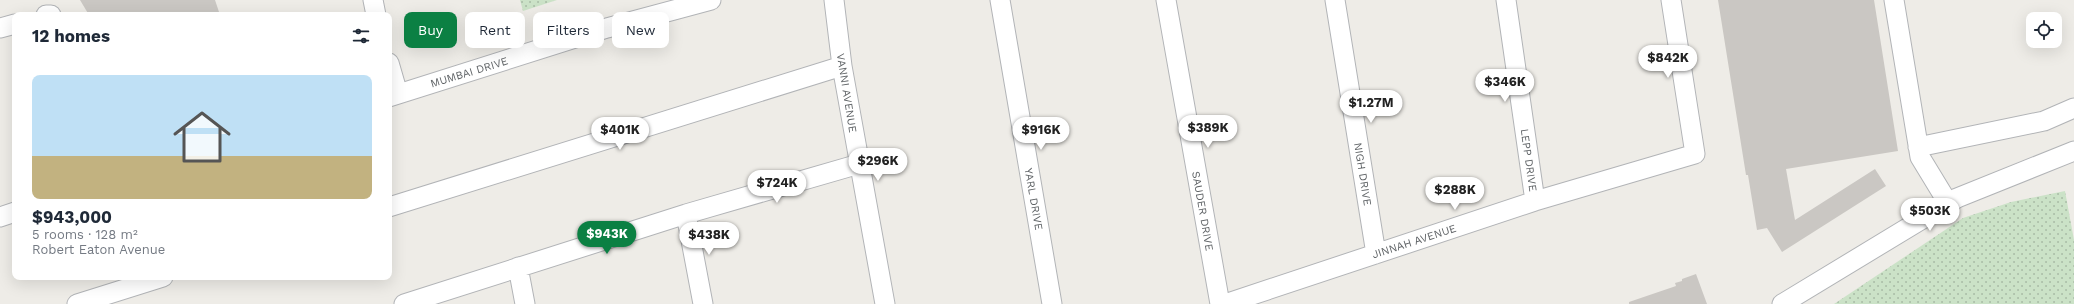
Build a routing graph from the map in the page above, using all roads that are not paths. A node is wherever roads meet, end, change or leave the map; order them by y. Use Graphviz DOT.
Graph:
graph roads {
  1 [pos="373,0"];
  2 [pos="711,0"];
  3 [pos="834,0"];
  4 [pos="1166,0"];
  5 [pos="1335,0"];
  6 [pos="1506,0"];
  7 [pos="1671,0"];
  8 [pos="1894,0"];
  9 [pos="1004,1"];
  10 [pos="375,12"];
  11 [pos="12,25"];
  12 [pos="0,28"];
  13 [pos="842,66"];
  14 [pos="393,96"];
  15 [pos="2074,108"];
  16 [pos="1918,147"];
  17 [pos="2074,151"];
  18 [pos="859,164"];
  19 [pos="1536,201"];
  20 [pos="1948,203"];
  21 [pos="392,206"];
  22 [pos="12,213"];
  23 [pos="686,214"];
  24 [pos="0,217"];
  25 [pos="1376,254"];
  26 [pos="518,268"];
  27 [pos="153,280"];
  28 [pos="76,304"];
  29 [pos="404,304"];
  30 [pos="525,304"];
  31 [pos="703,304"];
  32 [pos="885,304"];
  33 [pos="1052,304"];
  34 [pos="1220,304"];
  35 [pos="1225,304"];
  36 [pos="1782,304"];
  1 -- 10 [label="street"];
  2 -- 14 [label="street, MUMBAI DRIVE"];
  3 -- 13 [label="street, VANNI AVENUE"];
  4 -- 34 [label="street, SAUDER DRIVE"];
  5 -- 25 [label="street, NIGH DRIVE"];
  6 -- 19 [label="street, LEPP DRIVE"];
  7 -- 19 [label="street, JINNAH AVENUE"];
  8 -- 16 [label="street"];
  9 -- 33 [label="street, YARL DRIVE"];
  11 -- 12 [label="street"];
  13 -- 18 [label="street, VANNI AVENUE"];
  13 -- 21 [label="street"];
  15 -- 16 [label="street"];
  16 -- 20 [label="street"];
  17 -- 20 [label="street"];
  18 -- 23 [label="street"];
  18 -- 32 [label="street, VANNI AVENUE"];
  19 -- 25 [label="street, JINNAH AVENUE"];
  20 -- 36 [label="street"];
  22 -- 24 [label="street"];
  23 -- 26 [label="street"];
  23 -- 31 [label="street"];
  25 -- 35 [label="street, JINNAH AVENUE"];
  26 -- 29 [label="street"];
  26 -- 30 [label="street"];
  27 -- 28 [label="street"];
}
